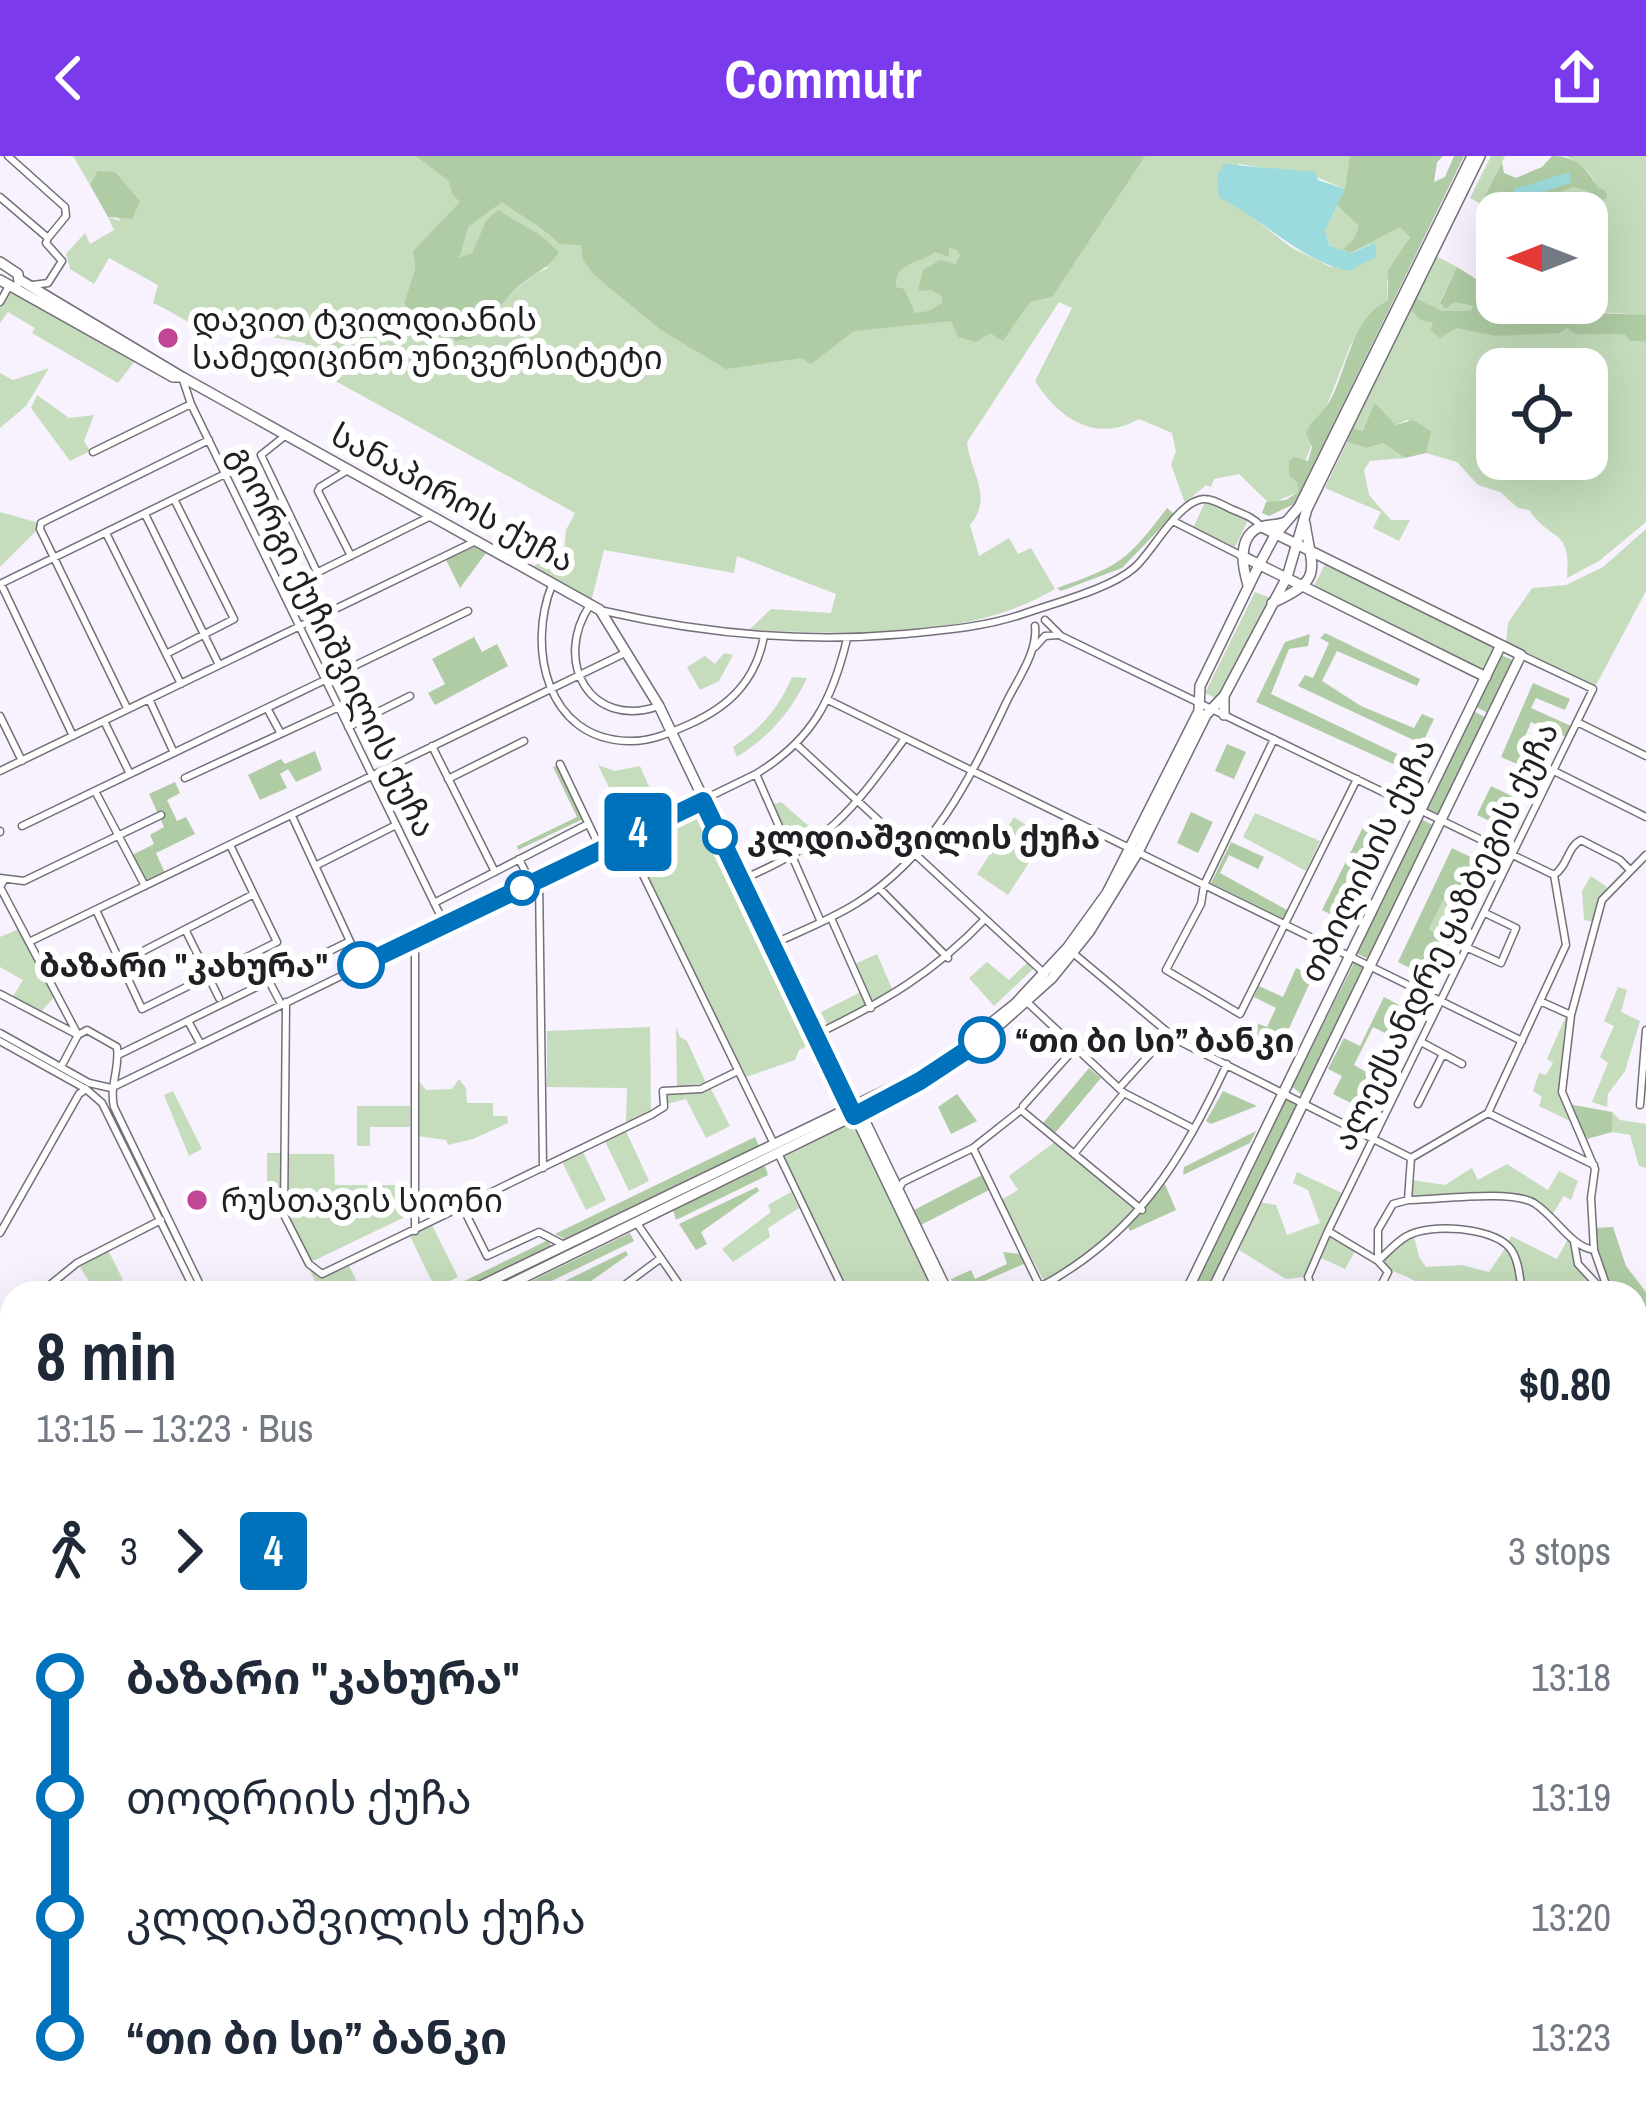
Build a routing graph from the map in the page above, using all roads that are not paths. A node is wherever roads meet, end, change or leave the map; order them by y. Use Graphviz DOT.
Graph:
graph roads {
  1 [pos="8,156"];
  2 [pos="1476,156"];
  3 [pos="0,196"];
  4 [pos="48,238"];
  5 [pos="0,262"];
  6 [pos="13,282"];
  7 [pos="0,302"];
  8 [pos="1398,314"];
  9 [pos="182,377"];
  10 [pos="191,404"];
  11 [pos="286,435"];
  12 [pos="209,440"];
  13 [pos="92,452"];
  14 [pos="348,470"];
  15 [pos="226,474"];
  16 [pos="174,500"];
  17 [pos="145,514"];
  18 [pos="431,516"];
  19 [pos="1304,517"];
  20 [pos="1290,519"];
  21 [pos="1172,521"];
  22 [pos="1262,527"];
  23 [pos="106,533"];
  24 [pos="1276,535"];
  25 [pos="476,541"];
  26 [pos="1298,546"];
  27 [pos="1312,551"];
  28 [pos="351,556"];
  29 [pos="1242,556"];
  30 [pos="54,558"];
  31 [pos="1260,562"];
  32 [pos="317,572"];
  33 [pos="1287,577"];
  34 [pos="0,584"];
  35 [pos="553,584"];
  36 [pos="1305,585"];
  37 [pos="1249,586"];
  38 [pos="282,590"];
  39 [pos="1055,600"];
  40 [pos="1272,603"];
  41 [pos="595,607"];
  42 [pos="468,610"];
  43 [pos="1021,614"];
  44 [pos="1047,622"];
  45 [pos="299,626"];
  46 [pos="1041,632"];
  47 [pos="204,634"];
  48 [pos="764,636"];
  49 [pos="1061,636"];
  50 [pos="847,639"];
  51 [pos="1501,645"];
  52 [pos="626,653"];
  53 [pos="166,654"];
  54 [pos="1520,655"];
  55 [pos="219,665"];
  56 [pos="578,676"];
  57 [pos="1486,677"];
  58 [pos="325,680"];
  59 [pos="181,684"];
  60 [pos="1201,686"];
  61 [pos="550,690"];
  62 [pos="410,696"];
  63 [pos="1224,696"];
  64 [pos="1188,697"];
  65 [pos="149,699"];
  66 [pos="828,700"];
  67 [pos="1199,703"];
  68 [pos="659,706"];
  69 [pos="339,707"];
  70 [pos="267,708"];
  71 [pos="1211,708"];
  72 [pos="128,709"];
  73 [pos="1224,715"];
  74 [pos="0,716"];
  75 [pos="104,721"];
  76 [pos="1577,722"];
  77 [pos="348,727"];
  78 [pos="280,732"];
  79 [pos="671,732"];
  80 [pos="74,736"];
  81 [pos="905,739"];
  82 [pos="1274,740"];
  83 [pos="524,741"];
  84 [pos="797,745"];
  85 [pos="433,746"];
  86 [pos="175,753"];
  87 [pos="1646,756"];
  88 [pos="22,761"];
  89 [pos="560,764"];
  90 [pos="0,771"];
  91 [pos="1554,771"];
  92 [pos="973,772"];
  93 [pos="130,774"];
  94 [pos="756,774"];
  95 [pos="372,776"];
  96 [pos="185,778"];
  97 [pos="448,779"];
  98 [pos="1357,779"];
  99 [pos="95,791"];
  100 [pos="703,801"];
  101 [pos="859,802"];
  102 [pos="1421,811"];
  103 [pos="161,814"];
  104 [pos="291,815"];
  105 [pos="1646,817"];
  106 [pos="1440,821"];
  107 [pos="588,824"];
  108 [pos="22,826"];
  109 [pos="396,826"];
  110 [pos="118,836"];
  111 [pos="625,838"];
  112 [pos="230,845"];
  113 [pos="601,850"];
  114 [pos="1135,851"];
  115 [pos="916,855"];
  116 [pos="1646,855"];
  117 [pos="1513,856"];
  118 [pos="793,857"];
  119 [pos="519,860"];
  120 [pos="315,866"];
  121 [pos="1630,870"];
  122 [pos="495,872"];
  123 [pos="1554,875"];
  124 [pos="2,879"];
  125 [pos="741,880"];
  126 [pos="535,882"];
  127 [pos="1204,885"];
  128 [pos="145,886"];
  129 [pos="879,887"];
  130 [pos="252,895"];
  131 [pos="434,903"];
  132 [pos="96,910"];
  133 [pos="1485,913"];
  134 [pos="831,918"];
  135 [pos="985,919"];
  136 [pos="821,922"];
  137 [pos="1286,923"];
  138 [pos="445,925"];
  139 [pos="186,931"];
  140 [pos="415,940"];
  141 [pos="350,941"];
  142 [pos="29,942"];
  143 [pos="773,944"];
  144 [pos="1468,948"];
  145 [pos="1073,953"];
  146 [pos="1351,955"];
  147 [pos="948,958"];
  148 [pos="120,963"];
  149 [pos="361,965"];
  150 [pos="1372,965"];
  151 [pos="1045,974"];
  152 [pos="209,977"];
  153 [pos="269,981"];
  154 [pos="0,994"];
  155 [pos="219,998"];
  156 [pos="1442,1000"];
  157 [pos="1540,1001"];
  158 [pos="1027,1002"];
  159 [pos="283,1003"];
  160 [pos="871,1008"];
  161 [pos="1571,1015"];
  162 [pos="188,1021"];
  163 [pos="1646,1030"];
  164 [pos="817,1034"];
  165 [pos="1168,1034"];
  166 [pos="78,1035"];
  167 [pos="0,1037"];
  168 [pos="1522,1041"];
  169 [pos="1421,1042"];
  170 [pos="200,1043"];
  171 [pos="1075,1048"];
  172 [pos="1444,1054"];
  173 [pos="118,1055"];
  174 [pos="1227,1064"];
  175 [pos="1462,1064"];
  176 [pos="61,1067"];
  177 [pos="738,1071"];
  178 [pos="97,1084"];
  179 [pos="1122,1090"];
  180 [pos="89,1092"];
  181 [pos="111,1092"];
  182 [pos="1283,1092"];
  183 [pos="1302,1102"];
  184 [pos="102,1103"];
  185 [pos="1418,1104"];
  186 [pos="1640,1105"];
  187 [pos="1023,1106"];
  188 [pos="854,1107"];
  189 [pos="1488,1113"];
  190 [pos="1194,1129"];
  191 [pos="1374,1137"];
  192 [pos="776,1148"];
  193 [pos="973,1148"];
  194 [pos="1074,1154"];
  195 [pos="1411,1158"];
  196 [pos="1594,1165"];
  197 [pos="543,1168"];
  198 [pos="898,1190"];
  199 [pos="1408,1201"];
  200 [pos="463,1208"];
  201 [pos="1142,1210"];
  202 [pos="161,1220"];
  203 [pos="636,1222"];
  204 [pos="1328,1231"];
  205 [pos="415,1232"];
  206 [pos="0,1233"];
  207 [pos="1574,1241"];
  208 [pos="561,1247"];
  209 [pos="1594,1250"];
  210 [pos="661,1258"];
  211 [pos="927,1259"];
  212 [pos="1378,1261"];
  213 [pos="54,1281"];
  214 [pos="194,1281"];
  215 [pos="195,1281"];
  216 [pos="513,1281"];
  217 [pos="515,1281"];
  218 [pos="630,1281"];
  219 [pos="677,1281"];
  220 [pos="839,1281"];
  221 [pos="938,1281"];
  222 [pos="1038,1281"];
  223 [pos="1055,1281"];
  224 [pos="1192,1281"];
  225 [pos="1216,1281"];
  226 [pos="1310,1281"];
  227 [pos="1383,1281"];
  228 [pos="1520,1281"];
  229 [pos="1595,1281"];
  230 [pos="1603,1281"];
  1 -- 4 [label="street"];
  2 -- 8 [label="main road"];
  3 -- 4 [label="street"];
  4 -- 6 [label="street"];
  5 -- 6 [label="main road, სანაპიროს ქუჩა"];
  6 -- 7 [label="street"];
  6 -- 9 [label="main road, სანაპიროს ქუჩა"];
  8 -- 19 [label="main road"];
  8 -- 20 [label="main road"];
  9 -- 10 [label="street, გიორგი ქუჩიშვილის ქუჩა"];
  9 -- 11 [label="main road, სანაპიროს ქუჩა"];
  10 -- 12 [label="street, გიორგი ქუჩიშვილის ქუჩა"];
  10 -- 13 [label="street"];
  11 -- 14 [label="main road, სანაპიროს ქუჩა"];
  11 -- 32 [label="street"];
  12 -- 15 [label="street, გიორგი ქუჩიშვილის ქუჩა"];
  12 -- 30 [label="street"];
  14 -- 18 [label="main road, სანაპიროს ქუჩა"];
  14 -- 28 [label="street"];
  15 -- 16 [label="street"];
  15 -- 38 [label="street, გიორგი ქუჩიშვილის ქუჩა"];
  16 -- 17 [label="street"];
  16 -- 47 [label="street"];
  17 -- 23 [label="street"];
  17 -- 47 [label="street"];
  18 -- 25 [label="main road, სანაპიროს ქუჩა"];
  18 -- 28 [label="street"];
  19 -- 26 [label="main road"];
  19 -- 27 [label="main road"];
  20 -- 22 [label="main road"];
  20 -- 24 [label="main road"];
  21 -- 22 [label="street"];
  21 -- 29 [label="street"];
  21 -- 39 [label="street, სანაპიროს ქუჩა"];
  22 -- 24 [label="main road"];
  22 -- 29 [label="main road"];
  23 -- 30 [label="street"];
  23 -- 53 [label="street"];
  24 -- 26 [label="main road"];
  24 -- 31 [label="main road"];
  25 -- 35 [label="main road, სანაპიროს ქუჩა"];
  25 -- 45 [label="street"];
  26 -- 27 [label="main road"];
  26 -- 33 [label="main road"];
  27 -- 36 [label="main road"];
  27 -- 51 [label="main road"];
  28 -- 32 [label="street"];
  29 -- 31 [label="main road"];
  29 -- 37 [label="main road"];
  30 -- 34 [label="street"];
  30 -- 72 [label="street"];
  31 -- 33 [label="main road"];
  31 -- 37 [label="main road"];
  32 -- 38 [label="street"];
  33 -- 36 [label="main road"];
  33 -- 40 [label="main road"];
  34 -- 80 [label="street"];
  35 -- 41 [label="main road, სანაპიროს ქუჩა"];
  35 -- 61 [label="street"];
  36 -- 40 [label="main road"];
  36 -- 57 [label="main road"];
  37 -- 60 [label="main road"];
  38 -- 45 [label="street, გიორგი ქუჩიშვილის ქუჩა"];
  39 -- 43 [label="street, სანაპიროს ქუჩა"];
  39 -- 44 [label="street"];
  40 -- 63 [label="main road"];
  41 -- 48 [label="street, სანაპიროს ქუჩა"];
  41 -- 52 [label="main road"];
  41 -- 56 [label="street"];
  42 -- 58 [label="street"];
  43 -- 46 [label="street"];
  43 -- 50 [label="street, სანაპიროს ქუჩა"];
  44 -- 46 [label="street"];
  44 -- 46 [label="street"];
  44 -- 49 [label="street"];
  45 -- 55 [label="street"];
  45 -- 58 [label="street, გიორგი ქუჩიშვილის ქუჩა"];
  46 -- 49 [label="street"];
  46 -- 92 [label="street"];
  47 -- 53 [label="street"];
  47 -- 55 [label="street"];
  48 -- 50 [label="street, სანაპიროს ქუჩა"];
  48 -- 79 [label="street"];
  49 -- 64 [label="street"];
  50 -- 66 [label="street"];
  51 -- 54 [label="main road"];
  51 -- 57 [label="main road, თბილისის ქუჩა"];
  52 -- 56 [label="street"];
  52 -- 68 [label="main road"];
  53 -- 59 [label="street"];
  54 -- 76 [label="street, ალექსანდრე ყაზბეგის ქუჩა"];
  54 -- 106 [label="main road, თბილისის ქუჩა"];
  55 -- 59 [label="street"];
  56 -- 61 [label="street"];
  56 -- 68 [label="street"];
  57 -- 102 [label="main road, თბილისის ქუჩა"];
  58 -- 69 [label="street, გიორგი ქუჩიშვილის ქუჩა"];
  58 -- 70 [label="street"];
  59 -- 65 [label="street"];
  60 -- 64 [label="main road"];
  60 -- 67 [label="main road"];
  61 -- 79 [label="street"];
  61 -- 85 [label="street"];
  62 -- 77 [label="street"];
  63 -- 71 [label="main road"];
  63 -- 73 [label="main road"];
  64 -- 67 [label="street"];
  65 -- 72 [label="street"];
  65 -- 86 [label="street"];
  66 -- 81 [label="street"];
  66 -- 84 [label="street"];
  67 -- 71 [label="street"];
  67 -- 114 [label="main road"];
  68 -- 79 [label="main road"];
  69 -- 77 [label="street, გიორგი ქუჩიშვილის ქუჩა"];
  69 -- 78 [label="street"];
  70 -- 78 [label="street"];
  70 -- 86 [label="street"];
  71 -- 73 [label="street"];
  71 -- 114 [label="main road"];
  72 -- 75 [label="street"];
  73 -- 82 [label="street"];
  74 -- 88 [label="street"];
  75 -- 80 [label="street"];
  75 -- 93 [label="street"];
  76 -- 87 [label="street"];
  76 -- 91 [label="street, ალექსანდრე ყაზბეგის ქუჩა"];
  77 -- 95 [label="street, გიორგი ქუჩიშვილის ქუჩა"];
  78 -- 96 [label="street"];
  79 -- 100 [label="main road"];
  80 -- 88 [label="street"];
  81 -- 92 [label="street"];
  81 -- 101 [label="street"];
  82 -- 98 [label="street"];
  82 -- 127 [label="street"];
  83 -- 97 [label="street"];
  84 -- 94 [label="street"];
  84 -- 101 [label="street"];
  85 -- 95 [label="street"];
  85 -- 97 [label="street"];
  86 -- 93 [label="street"];
  88 -- 90 [label="street"];
  89 -- 107 [label="street"];
  91 -- 105 [label="street"];
  91 -- 117 [label="street, ალექსანდრე ყაზბეგის ქუჩა"];
  92 -- 114 [label="street"];
  92 -- 115 [label="street"];
  93 -- 99 [label="street"];
  94 -- 100 [label="street"];
  94 -- 118 [label="street"];
  95 -- 104 [label="street"];
  95 -- 109 [label="street, გიორგი ქუჩიშვილის ქუჩა"];
  97 -- 122 [label="street"];
  98 -- 102 [label="street"];
  98 -- 137 [label="street"];
  99 -- 108 [label="street"];
  99 -- 110 [label="street"];
  100 -- 111 [label="street"];
  100 -- 125 [label="main road"];
  101 -- 115 [label="street"];
  101 -- 118 [label="street"];
  102 -- 106 [label="street"];
  102 -- 146 [label="main road, თბილისის ქუჩა"];
  103 -- 110 [label="street"];
  104 -- 112 [label="street"];
  104 -- 120 [label="street"];
  106 -- 117 [label="street"];
  106 -- 150 [label="main road, თბილისის ქუჩა"];
  107 -- 113 [label="street"];
  107 -- 119 [label="street"];
  109 -- 120 [label="street"];
  109 -- 131 [label="street, გიორგი ქუჩიშვილის ქუჩა"];
  110 -- 124 [label="street"];
  110 -- 128 [label="street"];
  111 -- 113 [label="street"];
  111 -- 177 [label="street"];
  112 -- 128 [label="street"];
  112 -- 130 [label="street"];
  113 -- 126 [label="street"];
  114 -- 127 [label="street"];
  114 -- 145 [label="main road"];
  114 -- 151 [label="main road"];
  115 -- 129 [label="street"];
  115 -- 135 [label="street"];
  116 -- 121 [label="street"];
  117 -- 123 [label="street"];
  117 -- 133 [label="street, ალექსანდრე ყაზბეგის ქუჩა"];
  118 -- 125 [label="street"];
  118 -- 136 [label="street"];
  119 -- 122 [label="street"];
  119 -- 126 [label="street"];
  120 -- 141 [label="street"];
  121 -- 123 [label="street"];
  121 -- 161 [label="street"];
  122 -- 131 [label="street"];
  123 -- 157 [label="street"];
  124 -- 142 [label="street"];
  125 -- 143 [label="main road"];
  126 -- 138 [label="street"];
  126 -- 197 [label="street"];
  127 -- 137 [label="street"];
  127 -- 137 [label="street"];
  128 -- 132 [label="street"];
  129 -- 134 [label="street"];
  129 -- 147 [label="street"];
  130 -- 139 [label="street"];
  130 -- 152 [label="street"];
  131 -- 138 [label="street, გიორგი ქუჩიშვილის ქუჩა"];
  132 -- 142 [label="street"];
  132 -- 148 [label="street"];
  133 -- 144 [label="street, ალექსანდრე ყაზბეგის ქუჩა"];
  133 -- 144 [label="street"];
  134 -- 136 [label="street"];
  134 -- 160 [label="street"];
  135 -- 147 [label="street"];
  135 -- 151 [label="street"];
  136 -- 143 [label="street"];
  137 -- 146 [label="street"];
  138 -- 140 [label="street"];
  139 -- 148 [label="street"];
  139 -- 152 [label="street"];
  140 -- 149 [label="street"];
  140 -- 205 [label="street"];
  141 -- 149 [label="street"];
  141 -- 153 [label="street"];
  142 -- 166 [label="street"];
  143 -- 164 [label="main road"];
  144 -- 156 [label="street, ალექსანდრე ყაზბეგის ქუჩა"];
  145 -- 158 [label="main road"];
  145 -- 165 [label="street"];
  146 -- 150 [label="street"];
  146 -- 182 [label="main road, თბილისის ქუჩა"];
  147 -- 160 [label="street"];
  148 -- 152 [label="street"];
  149 -- 159 [label="street"];
  150 -- 156 [label="street"];
  150 -- 183 [label="main road, თბილისის ქუჩა"];
  151 -- 188 [label="main road"];
  152 -- 155 [label="street"];
  153 -- 159 [label="street"];
  153 -- 162 [label="street"];
  154 -- 166 [label="street"];
  156 -- 168 [label="street"];
  156 -- 169 [label="street, ალექსანდრე ყაზბეგის ქუჩა"];
  157 -- 161 [label="street"];
  157 -- 168 [label="street"];
  158 -- 171 [label="street"];
  158 -- 188 [label="main road"];
  159 -- 170 [label="street"];
  159 -- 205 [label="street"];
  160 -- 164 [label="street"];
  161 -- 196 [label="street"];
  162 -- 170 [label="street"];
  162 -- 173 [label="street"];
  163 -- 186 [label="street"];
  164 -- 188 [label="main road"];
  165 -- 174 [label="street"];
  165 -- 179 [label="street"];
  166 -- 173 [label="street"];
  166 -- 176 [label="street"];
  167 -- 176 [label="street"];
  167 -- 180 [label="street"];
  168 -- 189 [label="street"];
  169 -- 172 [label="street"];
  169 -- 191 [label="street, ალექსანდრე ყაზბეგის ქუჩა"];
  170 -- 181 [label="street"];
  171 -- 179 [label="street"];
  171 -- 187 [label="street"];
  172 -- 175 [label="street"];
  172 -- 185 [label="street"];
  173 -- 181 [label="street"];
  174 -- 182 [label="street"];
  174 -- 190 [label="street"];
  176 -- 178 [label="street"];
  177 -- 192 [label="street"];
  177 -- 197 [label="street"];
  178 -- 180 [label="street"];
  178 -- 181 [label="street"];
  179 -- 190 [label="street"];
  179 -- 194 [label="street"];
  180 -- 184 [label="street"];
  180 -- 206 [label="street"];
  181 -- 184 [label="street"];
  181 -- 215 [label="street"];
  182 -- 183 [label="street"];
  182 -- 224 [label="main road, თბილისის ქუჩა"];
  183 -- 191 [label="street"];
  183 -- 225 [label="main road, თბილისის ქუჩა"];
  184 -- 202 [label="street"];
  188 -- 192 [label="main road"];
  188 -- 198 [label="main road"];
  188 -- 211 [label="main road"];
  189 -- 195 [label="street"];
  189 -- 196 [label="street"];
  190 -- 201 [label="street"];
  191 -- 195 [label="street"];
  191 -- 204 [label="street, ალექსანდრე ყაზბეგის ქუჩა"];
  192 -- 203 [label="main road"];
  192 -- 208 [label="main road"];
  192 -- 220 [label="street"];
  193 -- 194 [label="street"];
  193 -- 198 [label="street"];
  193 -- 222 [label="street"];
  194 -- 201 [label="street"];
  195 -- 199 [label="street"];
  196 -- 209 [label="street"];
  197 -- 200 [label="street"];
  198 -- 211 [label="main road"];
  199 -- 207 [label="street"];
  199 -- 212 [label="street"];
  200 -- 205 [label="street"];
  200 -- 208 [label="street"];
  201 -- 223 [label="street"];
  202 -- 213 [label="street"];
  202 -- 214 [label="street"];
  203 -- 210 [label="street"];
  203 -- 217 [label="main road"];
  204 -- 212 [label="street"];
  204 -- 226 [label="street, ალექსანდრე ყაზბეგის ქუჩა"];
  207 -- 209 [label="street"];
  207 -- 229 [label="street"];
  208 -- 216 [label="main road"];
  209 -- 230 [label="street"];
  210 -- 218 [label="street"];
  210 -- 219 [label="street"];
  211 -- 221 [label="main road"];
  212 -- 227 [label="street"];
  212 -- 228 [label="street"];
}
